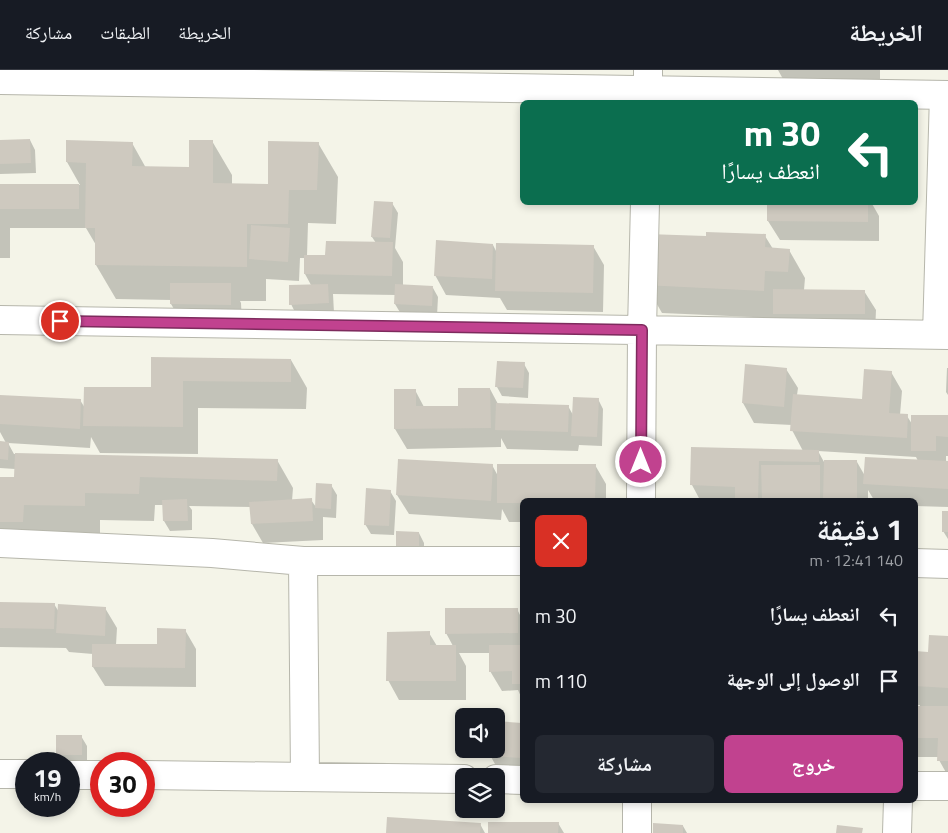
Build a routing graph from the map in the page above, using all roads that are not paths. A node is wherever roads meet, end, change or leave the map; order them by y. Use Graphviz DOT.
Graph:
graph roads {
  1 [pos="384,78"];
  2 [pos="0,80"];
  3 [pos="648,88"];
  4 [pos="946,95"];
  5 [pos="645,205"];
  6 [pos="0,320"];
  7 [pos="642,330"];
  8 [pos="942,335"];
  9 [pos="641,498"];
  10 [pos="0,543"];
  11 [pos="303,561"];
  12 [pos="520,561"];
  13 [pos="918,563"];
  14 [pos="948,564"];
  15 [pos="0,774"];
  16 [pos="15,774"];
  17 [pos="155,776"];
  18 [pos="305,777"];
  19 [pos="455,779"];
  20 [pos="505,779"];
  21 [pos="520,780"];
  22 [pos="918,786"];
  23 [pos="948,786"];
  24 [pos="637,803"];
  25 [pos="898,803"];
  26 [pos="637,833"];
  27 [pos="897,833"];
  1 -- 2 [label="street"];
  1 -- 3 [label="street"];
  3 -- 4 [label="street"];
  4 -- 8 [label="street"];
  5 -- 7 [label="street"];
  6 -- 7 [label="street"];
  7 -- 8 [label="street"];
  7 -- 9 [label="street"];
  10 -- 11 [label="street"];
  11 -- 12 [label="street"];
  11 -- 18 [label="street"];
  13 -- 14 [label="street"];
  15 -- 16 [label="street"];
  17 -- 18 [label="street"];
  18 -- 19 [label="street"];
  20 -- 21 [label="street"];
  22 -- 23 [label="street"];
  24 -- 26 [label="street"];
  25 -- 27 [label="street"];
}
